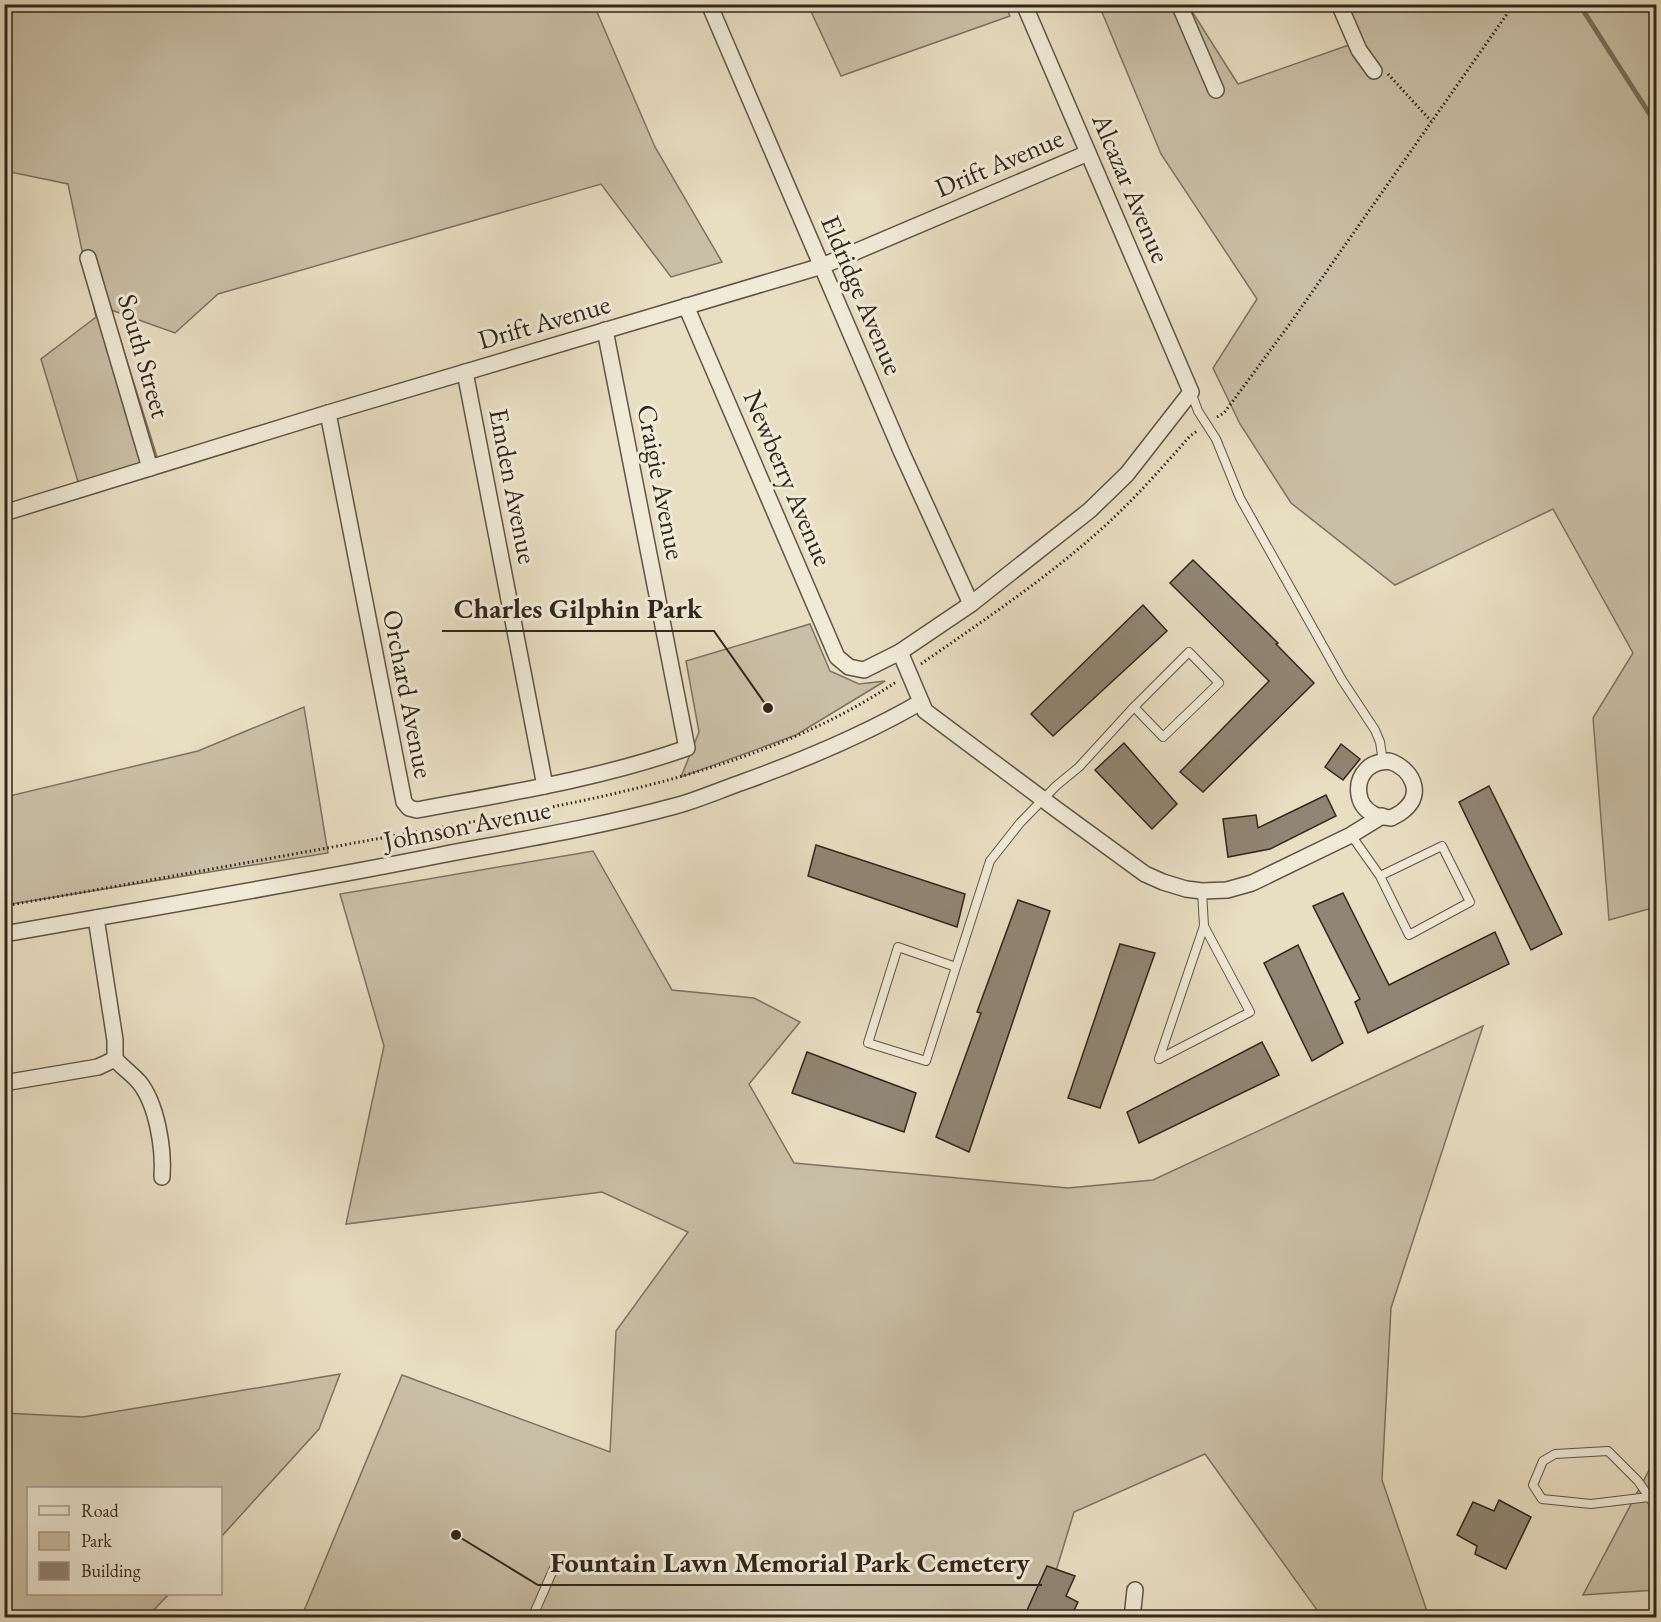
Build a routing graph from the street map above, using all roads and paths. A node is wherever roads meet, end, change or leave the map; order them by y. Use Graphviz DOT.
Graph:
graph roads {
  1 [pos="709,4"];
  2 [pos="1024,4"];
  3 [pos="1179,4"];
  4 [pos="1339,4"];
  5 [pos="1514,4"];
  6 [pos="1374,71"];
  7 [pos="1216,90"];
  8 [pos="1431,122"];
  9 [pos="1088,153"];
  10 [pos="88,258"];
  11 [pos="822,266"];
  12 [pos="686,306"];
  13 [pos="605,330"];
  14 [pos="465,372"];
  15 [pos="1191,392"];
  16 [pos="328,413"];
  17 [pos="1224,413"];
  18 [pos="150,468"];
  19 [pos="4,513"];
  20 [pos="971,604"];
  21 [pos="900,651"];
  22 [pos="921,702"];
  23 [pos="1134,707"];
  24 [pos="687,748"];
  25 [pos="1383,762"];
  26 [pos="545,786"];
  27 [pos="1042,800"];
  28 [pos="1382,816"];
  29 [pos="1351,835"];
  30 [pos="1380,876"];
  31 [pos="1202,891"];
  32 [pos="96,918"];
  33 [pos="1204,926"];
  34 [pos="4,934"];
  35 [pos="956,967"];
  36 [pos="115,1059"];
  37 [pos="4,1083"];
  38 [pos="162,1177"];
  39 [pos="1649,1497"];
  40 [pos="1656,1507"];
  41 [pos="553,1570"];
  42 [pos="1136,1590"];
  43 [pos="532,1617"];
  44 [pos="1132,1617"];
  1 -- 11 [label="street, Eldridge Avenue"];
  2 -- 9 [label="street, Alcazar Avenue"];
  3 -- 7 [label="street"];
  4 -- 6 [label="street"];
  5 -- 8 [label="path"];
  6 -- 8 [label="path"];
  8 -- 17 [label="path"];
  9 -- 11 [label="street, Drift Avenue"];
  9 -- 15 [label="street, Alcazar Avenue"];
  10 -- 18 [label="street, South Street"];
  11 -- 12 [label="street, Drift Avenue"];
  11 -- 20 [label="street, Eldridge Avenue"];
  12 -- 13 [label="street, Drift Avenue"];
  12 -- 21 [label="street, Newberry Avenue"];
  13 -- 14 [label="street, Drift Avenue"];
  13 -- 24 [label="street, Craigie Avenue"];
  14 -- 16 [label="street, Drift Avenue"];
  14 -- 26 [label="street, Emden Avenue"];
  15 -- 20 [label="street"];
  15 -- 25 [label="lane"];
  16 -- 18 [label="street, Drift Avenue"];
  16 -- 26 [label="street, Orchard Avenue"];
  18 -- 19 [label="street, Drift Avenue"];
  20 -- 21 [label="street"];
  21 -- 22 [label="street"];
  22 -- 27 [label="street"];
  22 -- 32 [label="street, Johnson Avenue"];
  23 -- 23 [label="lane"];
  23 -- 27 [label="lane"];
  24 -- 26 [label="street, Orchard Avenue"];
  25 -- 28 [label="street"];
  25 -- 28 [label="street"];
  27 -- 31 [label="street"];
  27 -- 35 [label="lane"];
  28 -- 29 [label="street"];
  29 -- 30 [label="lane"];
  29 -- 31 [label="street"];
  30 -- 30 [label="lane"];
  31 -- 33 [label="lane"];
  32 -- 34 [label="street, Johnson Avenue"];
  32 -- 36 [label="street"];
  33 -- 33 [label="lane"];
  35 -- 35 [label="lane"];
  36 -- 37 [label="street"];
  36 -- 38 [label="street"];
  39 -- 39 [label="lane"];
  39 -- 40 [label="lane"];
  41 -- 43 [label="lane"];
  42 -- 44 [label="street"];
}
